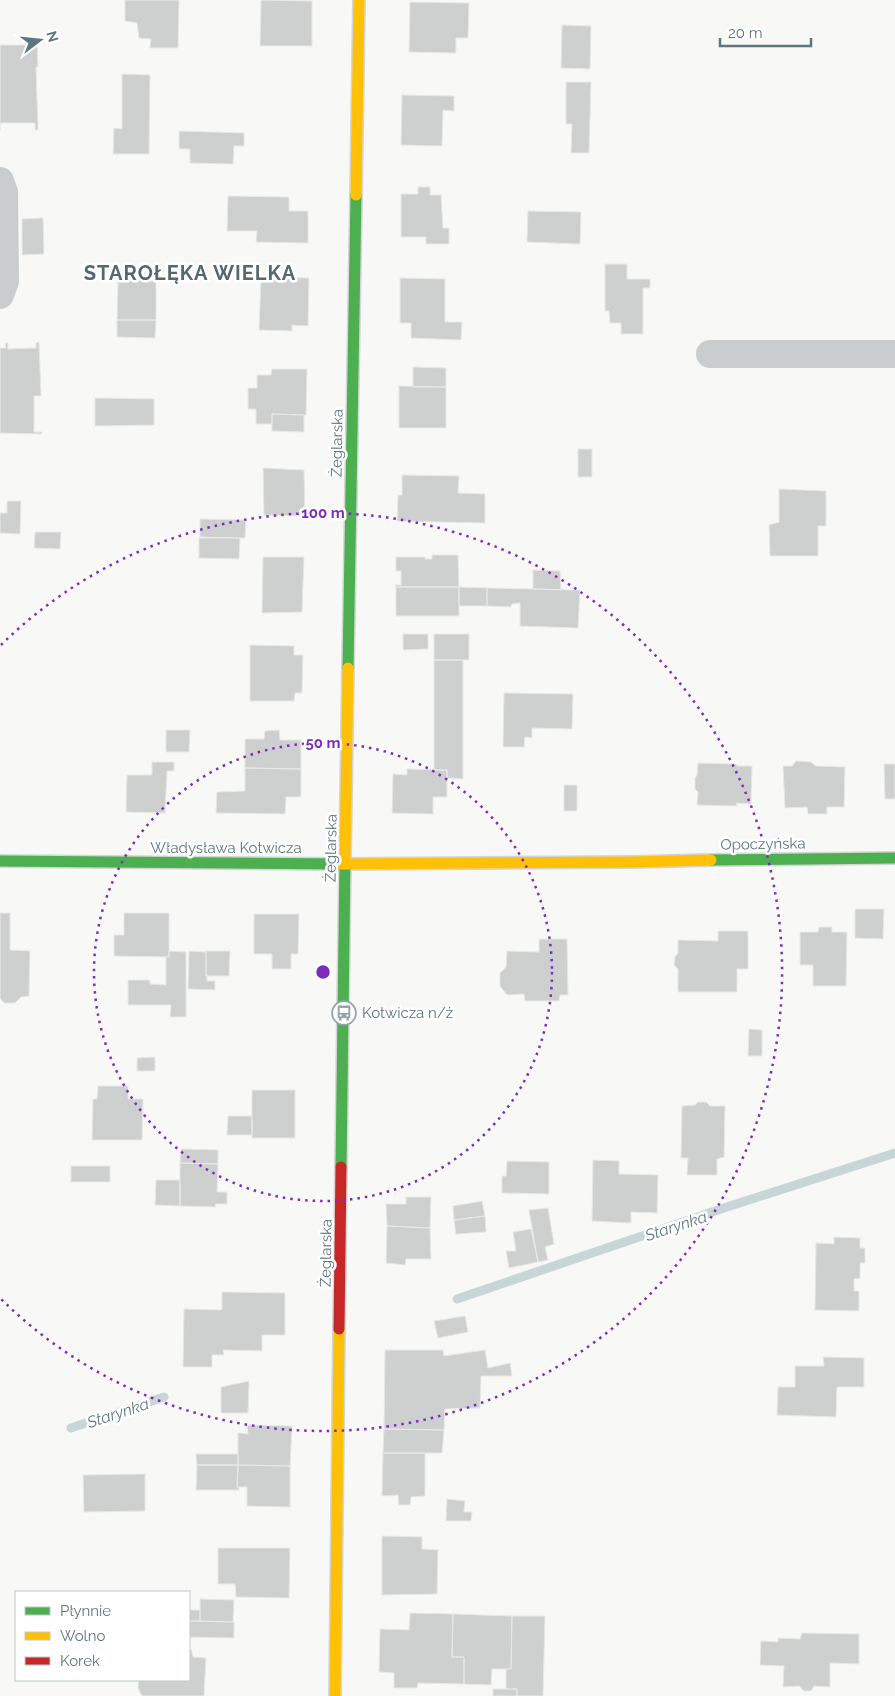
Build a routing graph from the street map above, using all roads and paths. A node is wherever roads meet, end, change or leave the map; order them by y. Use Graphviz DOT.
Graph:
graph roads {
  1 [pos="359,0"];
  2 [pos="0,181"];
  3 [pos="0,295"];
  4 [pos="710,354"];
  5 [pos="895,354"];
  6 [pos="895,858"];
  7 [pos="0,861"];
  8 [pos="632,862"];
  9 [pos="345,864"];
  10 [pos="335,1696"];
  1 -- 9 [label="street, Żeglarska"];
  2 -- 3 [label="street"];
  4 -- 5 [label="street"];
  6 -- 8 [label="street, Opoczyńska"];
  7 -- 9 [label="street, Władysława Kotwicza"];
  8 -- 9 [label="street, Władysława Kotwicza"];
  9 -- 10 [label="street, Żeglarska"];
}
